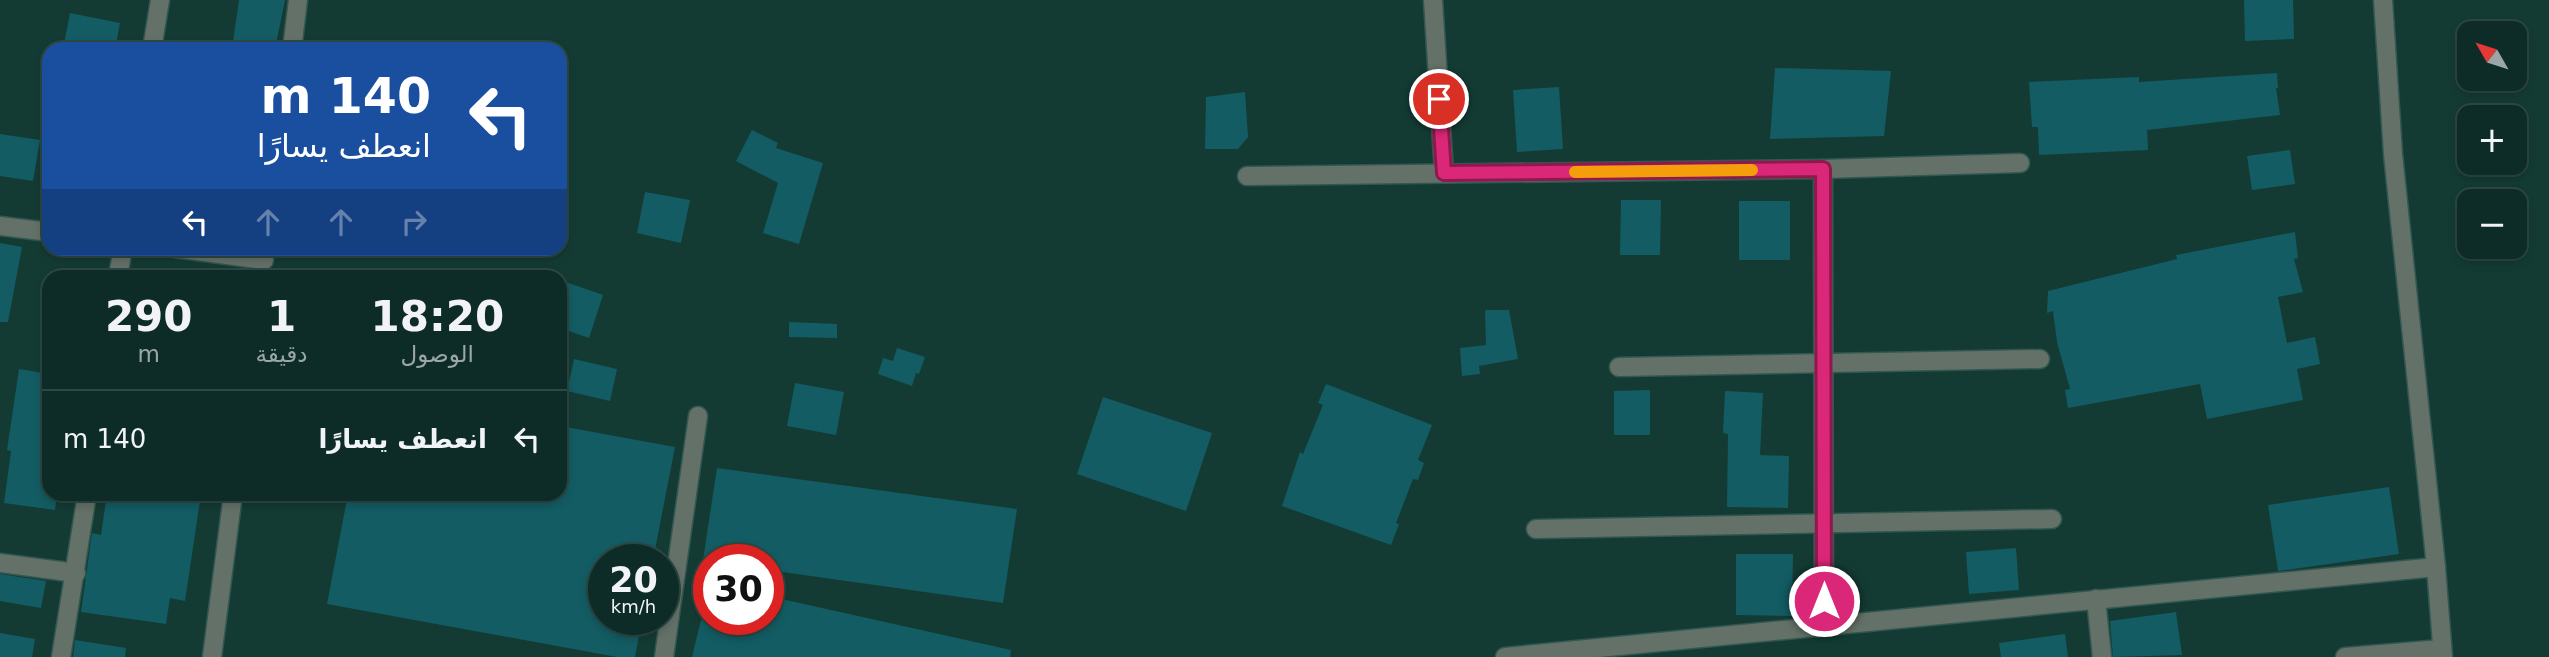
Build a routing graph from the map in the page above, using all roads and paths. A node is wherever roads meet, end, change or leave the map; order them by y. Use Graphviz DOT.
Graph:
graph roads {
  1 [pos="160,0"];
  2 [pos="298,0"];
  3 [pos="1433,0"];
  4 [pos="2383,0"];
  5 [pos="153,42"];
  6 [pos="293,42"];
  7 [pos="2020,163"];
  8 [pos="1823,169"];
  9 [pos="1444,173"];
  10 [pos="1247,176"];
  11 [pos="0,226"];
  12 [pos="42,231"];
  13 [pos="225,256"];
  14 [pos="263,262"];
  15 [pos="2040,359"];
  16 [pos="1823,361"];
  17 [pos="1619,367"];
  18 [pos="698,416"];
  19 [pos="86,501"];
  20 [pos="232,501"];
  21 [pos="2052,519"];
  22 [pos="1824,525"];
  23 [pos="1536,529"];
  24 [pos="0,563"];
  25 [pos="2436,567"];
  26 [pos="76,573"];
  27 [pos="2096,599"];
  28 [pos="1824,627"];
  29 [pos="2442,653"];
  30 [pos="61,657"];
  31 [pos="212,657"];
  32 [pos="664,657"];
  33 [pos="1504,657"];
  34 [pos="2102,657"];
  35 [pos="2346,657"];
  1 -- 5 [label="street"];
  2 -- 6 [label="street"];
  3 -- 9 [label="street"];
  4 -- 25 [label="street"];
  7 -- 8 [label="street"];
  8 -- 9 [label="street"];
  8 -- 16 [label="street"];
  9 -- 10 [label="street"];
  11 -- 12 [label="street"];
  13 -- 14 [label="street"];
  15 -- 16 [label="street"];
  16 -- 17 [label="street"];
  16 -- 22 [label="street"];
  18 -- 32 [label="street"];
  19 -- 26 [label="street"];
  20 -- 31 [label="street"];
  21 -- 22 [label="street"];
  22 -- 23 [label="street"];
  22 -- 28 [label="street"];
  24 -- 26 [label="street"];
  25 -- 27 [label="street"];
  25 -- 29 [label="street"];
  26 -- 30 [label="street"];
  27 -- 28 [label="street"];
  27 -- 34 [label="street"];
  28 -- 33 [label="street"];
  29 -- 35 [label="street"];
}
